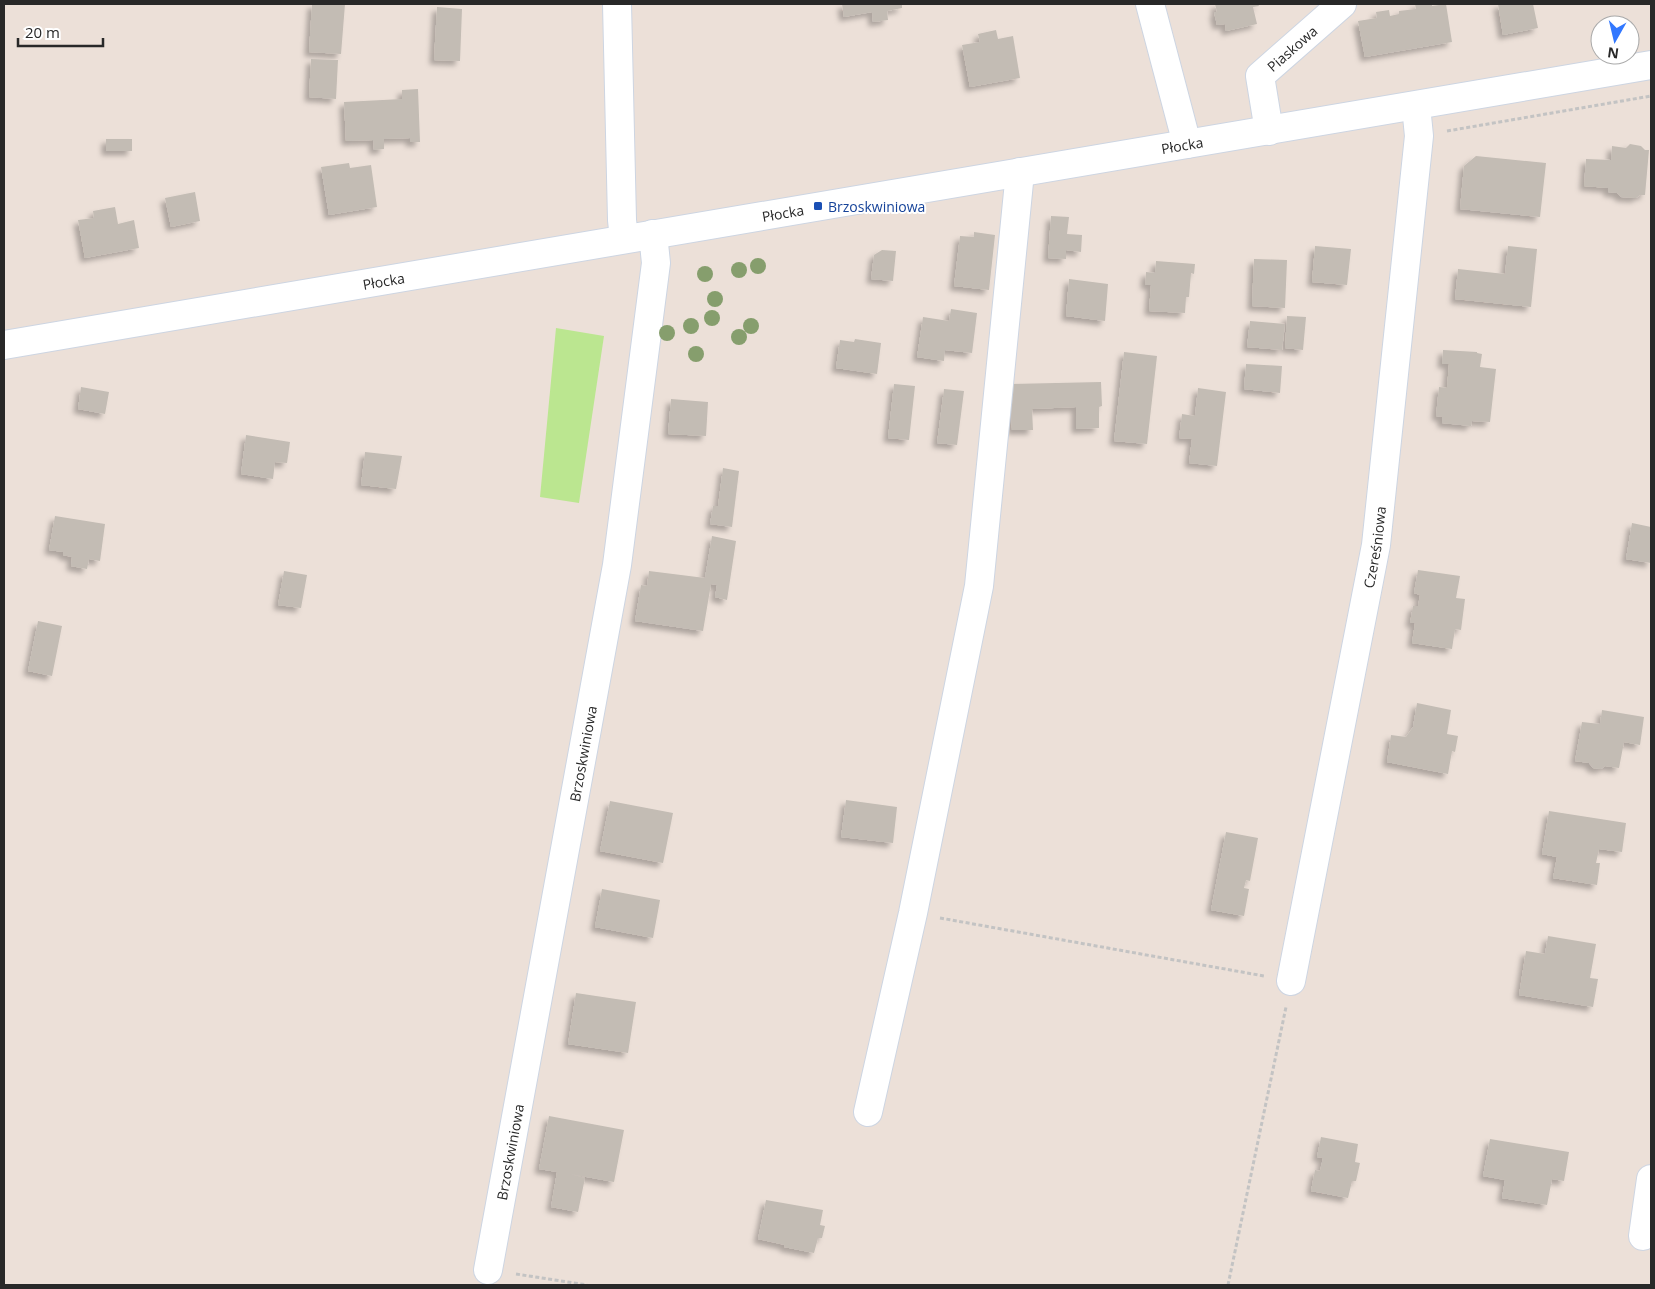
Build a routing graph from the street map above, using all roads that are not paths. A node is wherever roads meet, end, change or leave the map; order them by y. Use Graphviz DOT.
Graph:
graph roads {
  1 [pos="617,4"];
  2 [pos="1150,4"];
  3 [pos="1342,4"];
  4 [pos="1651,65"];
  5 [pos="1416,106"];
  6 [pos="1269,131"];
  7 [pos="1188,144"];
  8 [pos="1020,172"];
  9 [pos="653,234"];
  10 [pos="624,239"];
  11 [pos="4,345"];
  12 [pos="1291,981"];
  13 [pos="868,1112"];
  14 [pos="1651,1179"];
  15 [pos="1643,1236"];
  16 [pos="488,1270"];
  1 -- 10 [label="street"];
  2 -- 7 [label="street"];
  3 -- 6 [label="street, Piaskowa"];
  4 -- 5 [label="street, Płocka"];
  5 -- 6 [label="street, Płocka"];
  5 -- 12 [label="street, Czereśniowa"];
  6 -- 7 [label="street, Płocka"];
  7 -- 8 [label="street, Płocka"];
  8 -- 9 [label="street, Płocka"];
  8 -- 13 [label="street"];
  9 -- 10 [label="street, Płocka"];
  9 -- 16 [label="street, Brzoskwiniowa"];
  10 -- 11 [label="street, Płocka"];
  14 -- 15 [label="street"];
}
